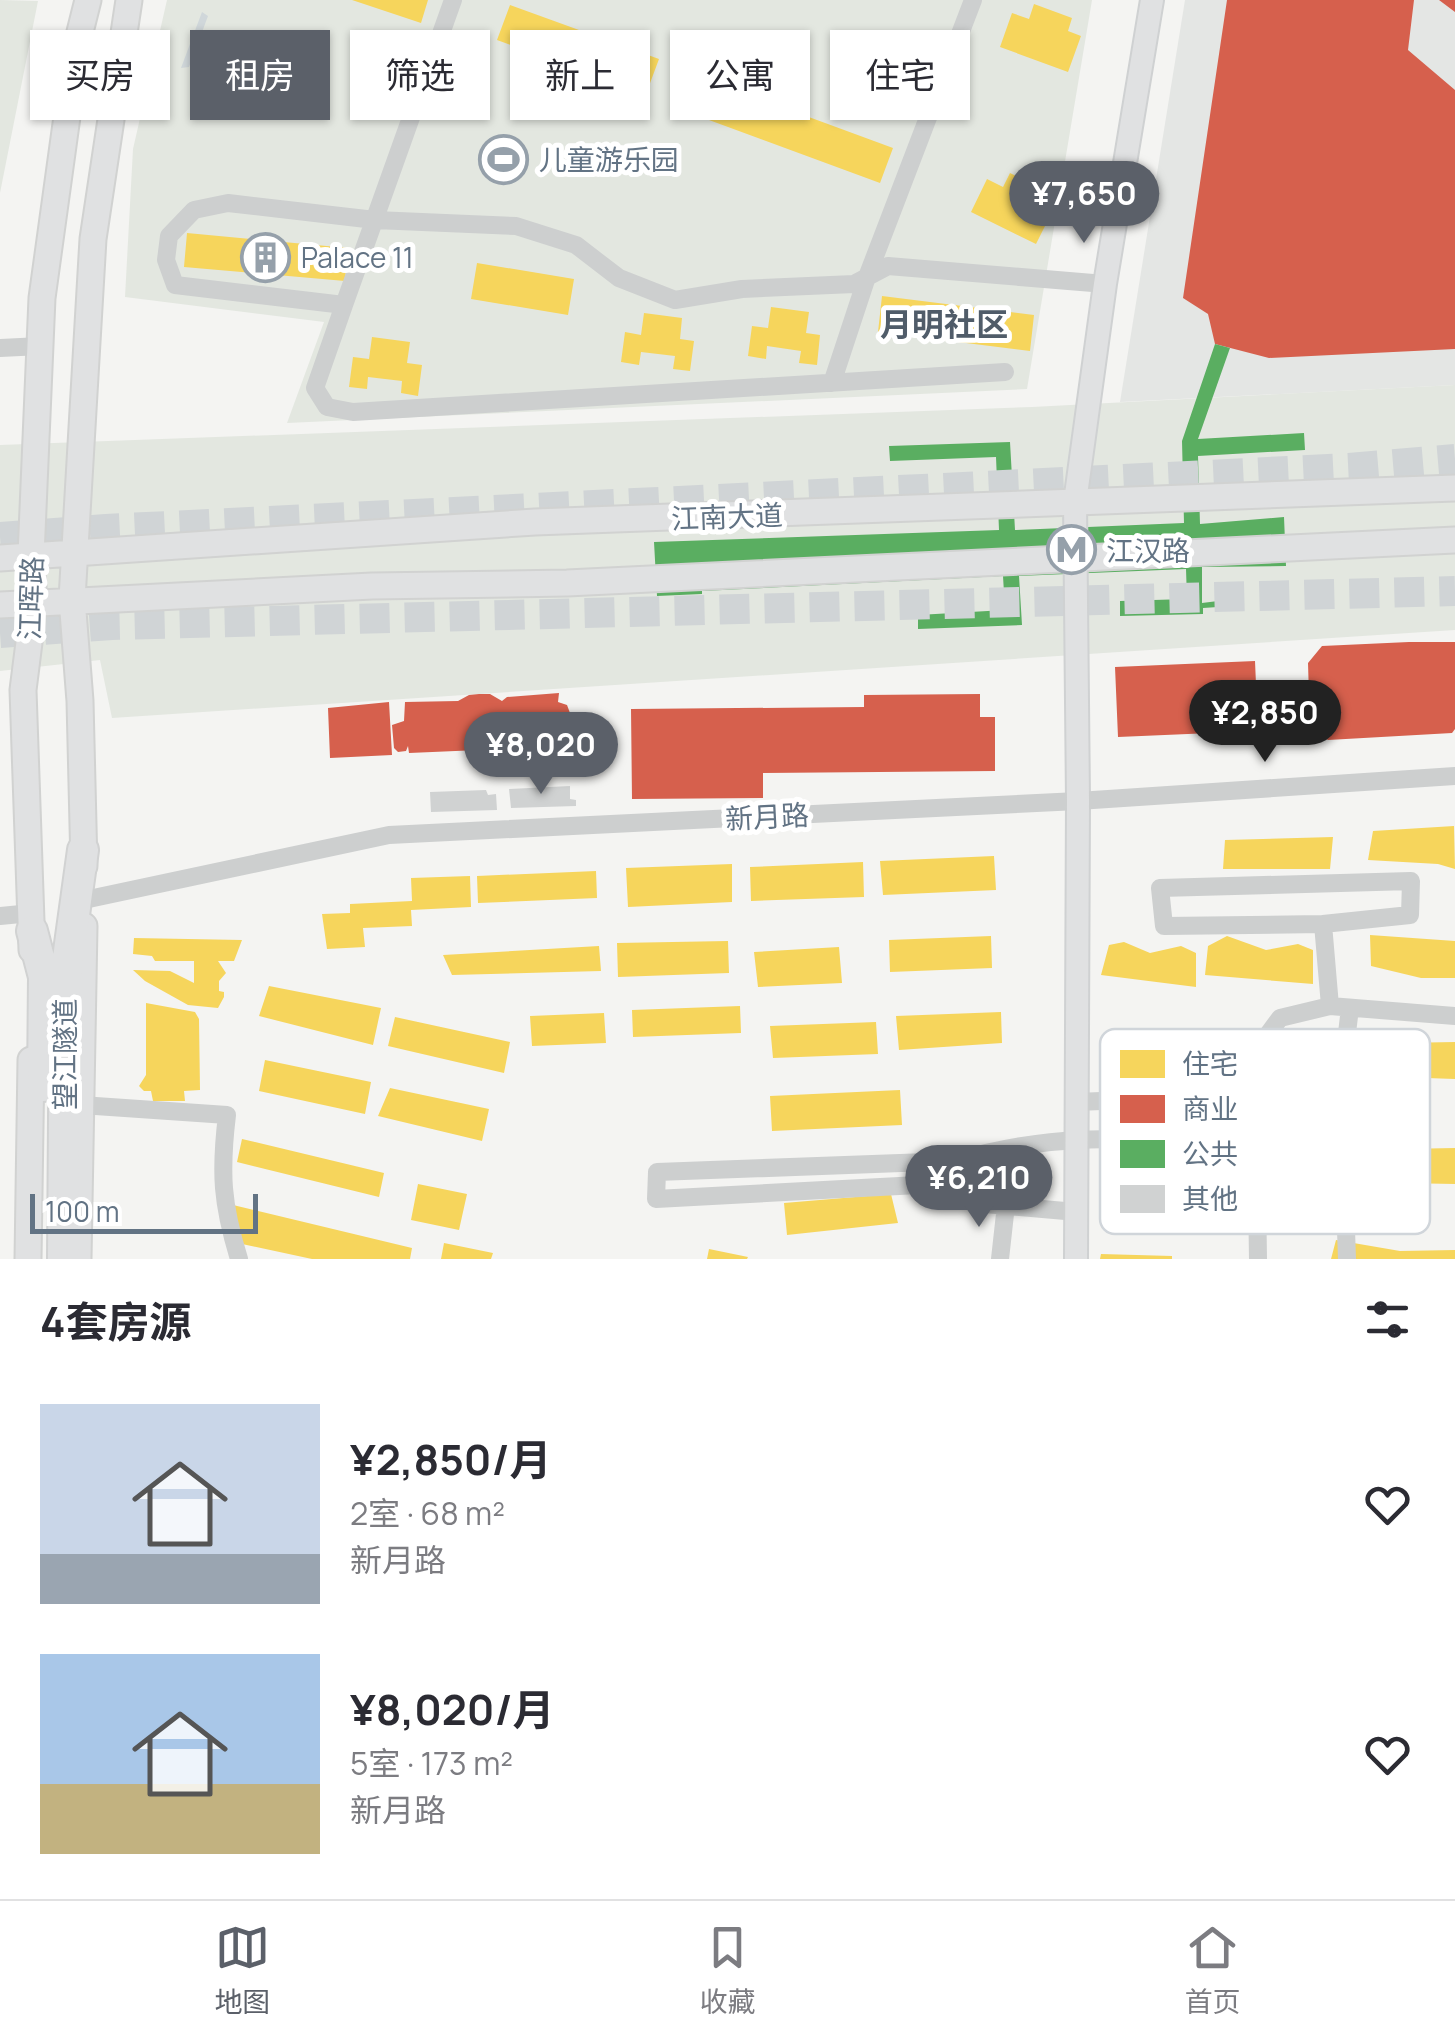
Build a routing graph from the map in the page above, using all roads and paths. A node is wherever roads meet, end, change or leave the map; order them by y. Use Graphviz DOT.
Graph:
graph roads {
  1 [pos="88,0"];
  2 [pos="129,0"];
  3 [pos="453,0"];
  4 [pos="974,0"];
  5 [pos="1152,0"];
  6 [pos="375,220"];
  7 [pos="867,277"];
  8 [pos="1104,284"];
  9 [pos="344,305"];
  10 [pos="41,346"];
  11 [pos="0,348"];
  12 [pos="1005,372"];
  13 [pos="832,383"];
  14 [pos="1455,488"];
  15 [pos="1075,502"];
  16 [pos="1455,540"];
  17 [pos="77,552"];
  18 [pos="31,556"];
  19 [pos="1076,556"];
  20 [pos="0,558"];
  21 [pos="72,600"];
  22 [pos="34,603"];
  23 [pos="0,605"];
  24 [pos="1455,776"];
  25 [pos="1078,802"];
  26 [pos="83,850"];
  27 [pos="84,900"];
  28 [pos="0,916"];
  29 [pos="32,922"];
  30 [pos="1322,924"];
  31 [pos="1330,1006"];
  32 [pos="1350,1008"];
  33 [pos="1455,1016"];
  34 [pos="1272,1029"];
  35 [pos="1347,1029"];
  36 [pos="1100,1101"];
  37 [pos="1077,1102"];
  38 [pos="81,1105"];
  39 [pos="1077,1140"];
  40 [pos="1100,1140"];
  41 [pos="955,1161"];
  42 [pos="956,1184"];
  43 [pos="1006,1205"];
  44 [pos="1077,1212"];
  45 [pos="1257,1234"];
  46 [pos="1346,1234"];
  47 [pos="28,1259"];
  48 [pos="43,1259"];
  49 [pos="63,1259"];
  50 [pos="78,1259"];
  51 [pos="238,1259"];
  52 [pos="1000,1259"];
  53 [pos="1076,1259"];
  54 [pos="1258,1259"];
  55 [pos="1347,1259"];
  1 -- 10 [label="main road, 江晖路"];
  2 -- 17 [label="main road, 江晖路"];
  3 -- 6 [label="street"];
  4 -- 7 [label="street"];
  5 -- 8 [label="street"];
  6 -- 7 [label="street"];
  6 -- 9 [label="street"];
  6 -- 9 [label="street"];
  7 -- 8 [label="street"];
  7 -- 13 [label="street"];
  8 -- 15 [label="street"];
  9 -- 13 [label="street"];
  10 -- 11 [label="street"];
  10 -- 18 [label="main road, 江晖路"];
  12 -- 13 [label="street"];
  14 -- 15 [label="main road, 江南大道"];
  15 -- 17 [label="main road, 江南大道"];
  15 -- 19 [label="street"];
  16 -- 19 [label="main road, 江南大道"];
  17 -- 18 [label="main road, 江南大道"];
  17 -- 21 [label="main road, 江晖路"];
  18 -- 20 [label="main road, 江南大道"];
  18 -- 22 [label="main road, 江晖路"];
  19 -- 21 [label="main road, 江南大道"];
  19 -- 25 [label="street"];
  21 -- 22 [label="main road, 江南大道"];
  21 -- 26 [label="main road, 江晖路"];
  22 -- 23 [label="main road, 江南大道"];
  22 -- 29 [label="main road, 江晖路"];
  24 -- 25 [label="street, 新月路"];
  25 -- 27 [label="street, 新月路"];
  25 -- 37 [label="street"];
  26 -- 27 [label="main road, 江晖路"];
  26 -- 49 [label="highway, 望江隧道"];
  27 -- 38 [label="main road, 江晖路"];
  28 -- 29 [label="street"];
  29 -- 47 [label="main road, 江晖路"];
  29 -- 48 [label="highway, 望江隧道"];
  30 -- 30 [label="street"];
  30 -- 31 [label="street"];
  31 -- 32 [label="street"];
  31 -- 34 [label="street"];
  32 -- 33 [label="street"];
  32 -- 35 [label="street"];
  36 -- 37 [label="street"];
  37 -- 39 [label="street"];
  38 -- 50 [label="main road, 江晖路"];
  38 -- 51 [label="street"];
  39 -- 40 [label="street"];
  39 -- 41 [label="street"];
  39 -- 44 [label="street"];
  41 -- 42 [label="street"];
  41 -- 42 [label="street"];
  42 -- 43 [label="street"];
  43 -- 44 [label="street"];
  43 -- 52 [label="street"];
  44 -- 53 [label="street"];
  45 -- 54 [label="street"];
  46 -- 55 [label="street"];
}
